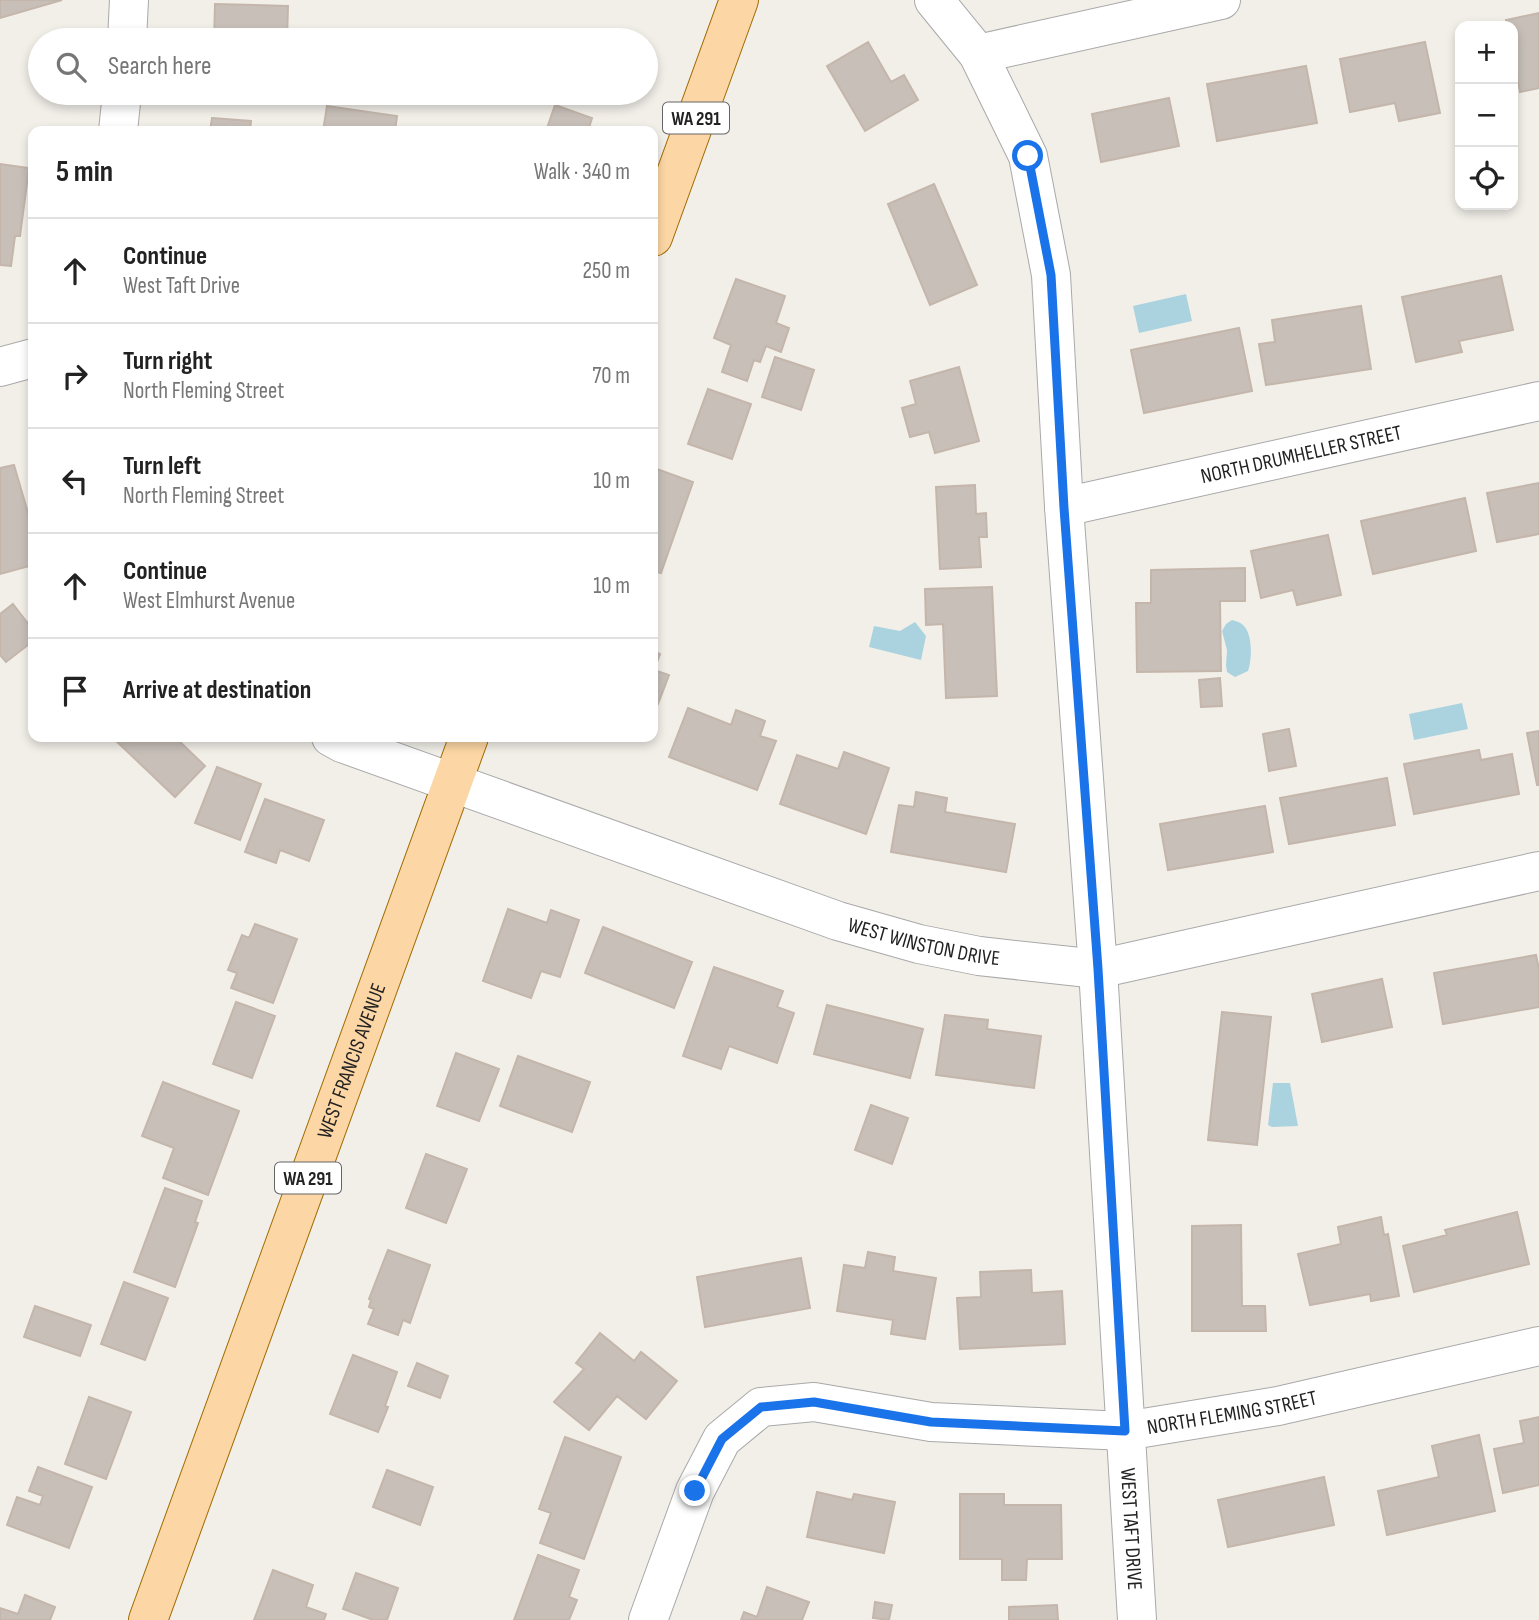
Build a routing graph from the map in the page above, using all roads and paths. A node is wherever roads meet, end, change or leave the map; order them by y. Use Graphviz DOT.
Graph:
graph roads {
  1 [pos="129,0"];
  2 [pos="739,0"];
  3 [pos="934,0"];
  4 [pos="1221,0"];
  5 [pos="128,28"];
  6 [pos="978,54"];
  7 [pos="121,105"];
  8 [pos="119,126"];
  9 [pos="658,223"];
  10 [pos="28,359"];
  11 [pos="0,367"];
  12 [pos="1539,401"];
  13 [pos="1064,508"];
  14 [pos="340,742"];
  15 [pos="467,742"];
  16 [pos="452,783"];
  17 [pos="1539,871"];
  18 [pos="1098,969"];
  19 [pos="1539,1346"];
  20 [pos="1125,1431"];
  21 [pos="148,1620"];
  22 [pos="648,1620"];
  23 [pos="1137,1620"];
  1 -- 5 [label="street"];
  2 -- 9 [label="main road, WA 291"];
  3 -- 6 [label="street, WEST TAFT DRIVE"];
  4 -- 6 [label="street"];
  6 -- 13 [label="street, WEST TAFT DRIVE"];
  7 -- 8 [label="street"];
  10 -- 11 [label="street"];
  12 -- 13 [label="street, NORTH DRUMHELLER STREET"];
  13 -- 18 [label="street, WEST TAFT DRIVE"];
  14 -- 16 [label="street, WEST WINSTON DRIVE"];
  15 -- 16 [label="main road, WEST FRANCIS AVENUE / WA 291"];
  16 -- 18 [label="street, WEST WINSTON DRIVE"];
  16 -- 21 [label="main road, WEST FRANCIS AVENUE / WA 291"];
  17 -- 18 [label="street, WEST WINSTON DRIVE"];
  18 -- 20 [label="street, WEST TAFT DRIVE"];
  19 -- 20 [label="street, NORTH FLEMING STREET"];
  20 -- 22 [label="street, NORTH FLEMING STREET"];
  20 -- 23 [label="street, WEST TAFT DRIVE"];
}
